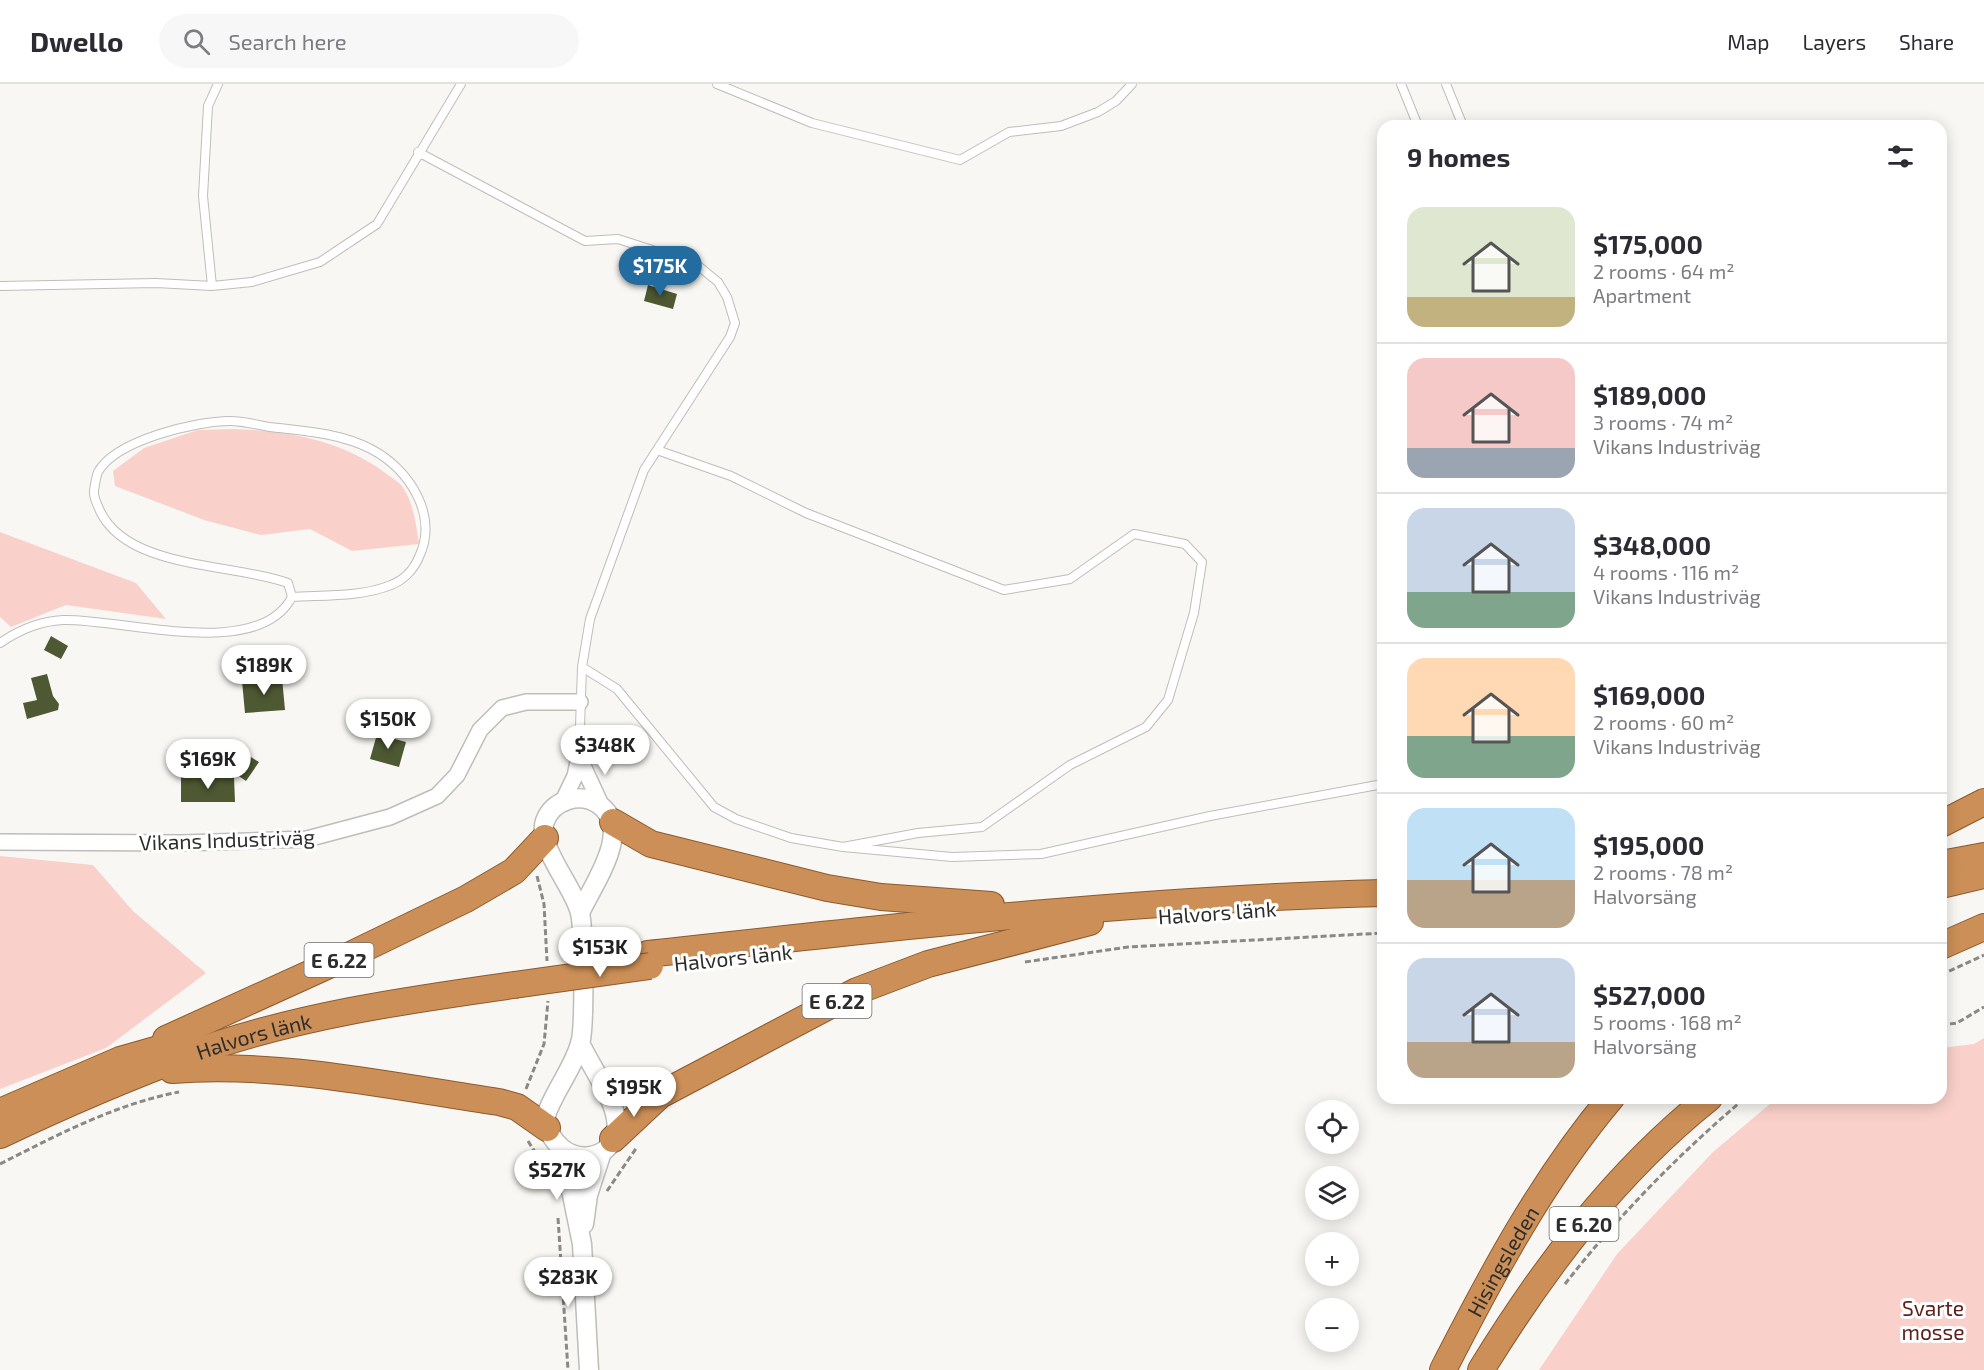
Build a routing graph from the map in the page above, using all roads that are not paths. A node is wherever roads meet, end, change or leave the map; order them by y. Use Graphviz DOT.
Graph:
graph roads {
  1 [pos="218,84"];
  2 [pos="461,84"];
  3 [pos="717,84"];
  4 [pos="1132,84"];
  5 [pos="1401,84"];
  6 [pos="1446,84"];
  7 [pos="1416,120"];
  8 [pos="1461,120"];
  9 [pos="418,152"];
  10 [pos="212,285"];
  11 [pos="0,286"];
  12 [pos="657,450"];
  13 [pos="292,597"];
  14 [pos="0,643"];
  15 [pos="582,667"];
  16 [pos="580,702"];
  17 [pos="579,757"];
  18 [pos="1377,785"];
  19 [pos="1984,802"];
  20 [pos="562,803"];
  21 [pos="608,814"];
  22 [pos="1947,821"];
  23 [pos="545,838"];
  24 [pos="0,842"];
  25 [pos="843,847"];
  26 [pos="1984,856"];
  27 [pos="1947,863"];
  28 [pos="1984,875"];
  29 [pos="1947,884"];
  30 [pos="1377,893"];
  31 [pos="1377,905"];
  32 [pos="1060,910"];
  33 [pos="580,913"];
  34 [pos="1090,922"];
  35 [pos="1984,927"];
  36 [pos="1947,943"];
  37 [pos="649,960"];
  38 [pos="514,979"];
  39 [pos="580,1043"];
  40 [pos="120,1060"];
  41 [pos="148,1072"];
  42 [pos="1607,1104"];
  43 [pos="1702,1104"];
  44 [pos="0,1112"];
  45 [pos="536,1133"];
  46 [pos="0,1135"];
  47 [pos="618,1145"];
  48 [pos="563,1151"];
  49 [pos="582,1244"];
  50 [pos="589,1370"];
  51 [pos="1443,1370"];
  52 [pos="1481,1370"];
  1 -- 10 [label="lane"];
  2 -- 9 [label="lane"];
  3 -- 4 [label="lane"];
  5 -- 7 [label="lane"];
  6 -- 8 [label="lane"];
  9 -- 10 [label="lane"];
  9 -- 12 [label="lane"];
  10 -- 11 [label="lane"];
  12 -- 15 [label="lane"];
  12 -- 25 [label="lane"];
  13 -- 13 [label="lane"];
  13 -- 14 [label="lane"];
  15 -- 16 [label="lane"];
  15 -- 25 [label="lane"];
  16 -- 17 [label="lane"];
  16 -- 24 [label="street, Vikans Industriväg"];
  17 -- 20 [label="street"];
  17 -- 21 [label="street"];
  18 -- 25 [label="lane"];
  19 -- 22 [label="highway"];
  20 -- 21 [label="street, E 6.22"];
  20 -- 23 [label="street, E 6.22"];
  21 -- 32 [label="highway, E 6.22"];
  21 -- 33 [label="street"];
  23 -- 33 [label="street"];
  23 -- 40 [label="highway, E 6.22"];
  26 -- 27 [label="highway"];
  28 -- 29 [label="highway"];
  30 -- 32 [label="highway, Halvors länk / E 6.22"];
  31 -- 34 [label="highway, Halvors länk / E 6.22"];
  32 -- 37 [label="highway, Halvors länk / E 6.22"];
  33 -- 39 [label="street"];
  34 -- 37 [label="highway, Halvors länk / E 6.22"];
  34 -- 47 [label="highway, E 6.22"];
  35 -- 36 [label="highway"];
  37 -- 38 [label="highway, Halvors länk / E 6.22"];
  38 -- 40 [label="highway, Halvors länk / E 6.22"];
  38 -- 41 [label="highway, Halvors länk / E 6.22"];
  39 -- 45 [label="street"];
  39 -- 47 [label="street"];
  40 -- 44 [label="highway, Halvors länk / E 6.22"];
  41 -- 45 [label="highway, E 6.22"];
  41 -- 46 [label="highway, Halvors länk / E 6.22"];
  42 -- 51 [label="highway, Hisingsleden / E 6.20"];
  43 -- 52 [label="highway, Hisingsleden / E 6.20"];
  45 -- 48 [label="street, E 6.22"];
  47 -- 48 [label="street"];
  47 -- 49 [label="street"];
  48 -- 49 [label="street"];
  49 -- 50 [label="street"];
}
